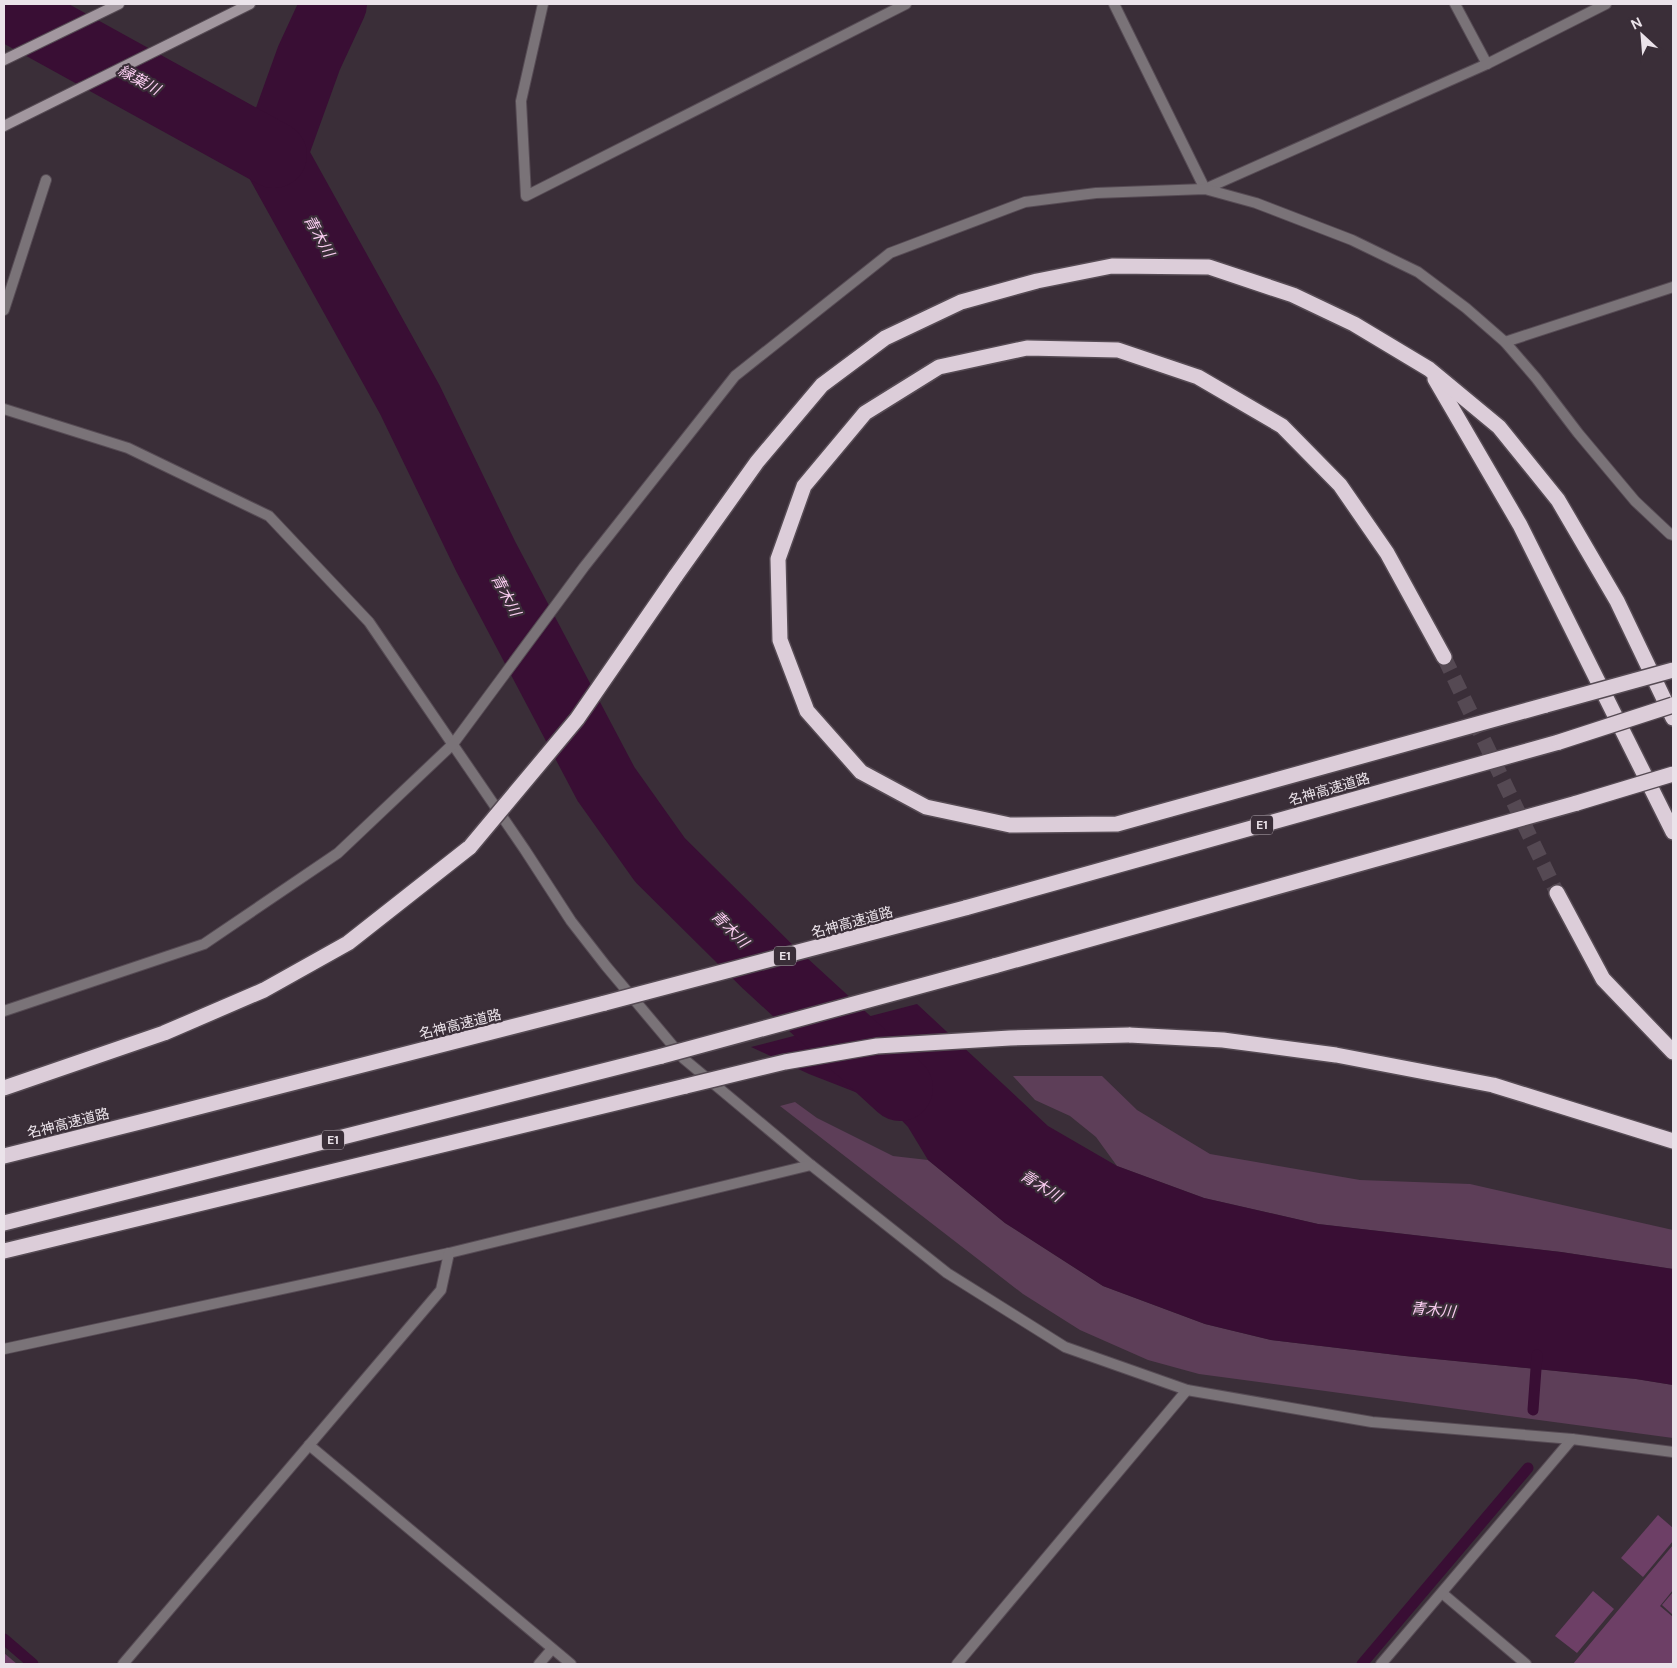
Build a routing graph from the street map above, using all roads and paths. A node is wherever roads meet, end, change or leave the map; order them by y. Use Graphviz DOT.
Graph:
graph roads {
  1 [pos="119,4"];
  2 [pos="250,4"];
  3 [pos="543,4"];
  4 [pos="906,4"];
  5 [pos="1114,4"];
  6 [pos="1455,4"];
  7 [pos="1606,4"];
  8 [pos="4,60"];
  9 [pos="1487,64"];
  10 [pos="4,126"];
  11 [pos="46,180"];
  12 [pos="1205,189"];
  13 [pos="1673,287"];
  14 [pos="4,310"];
  15 [pos="1505,342"];
  16 [pos="1429,369"];
  17 [pos="4,409"];
  18 [pos="1673,535"];
  19 [pos="1444,656"];
  20 [pos="1673,670"];
  21 [pos="1673,705"];
  22 [pos="1673,718"];
  23 [pos="453,744"];
  24 [pos="1673,774"];
  25 [pos="1673,832"];
  26 [pos="1556,893"];
  27 [pos="4,1011"];
  28 [pos="1673,1052"];
  29 [pos="4,1088"];
  30 [pos="1673,1141"];
  31 [pos="4,1156"];
  32 [pos="811,1165"];
  33 [pos="4,1223"];
  34 [pos="4,1250"];
  35 [pos="449,1253"];
  36 [pos="4,1349"];
  37 [pos="1187,1390"];
  38 [pos="1572,1439"];
  39 [pos="309,1445"];
  40 [pos="1673,1452"];
  41 [pos="1442,1593"];
  42 [pos="552,1649"];
  43 [pos="123,1664"];
  44 [pos="539,1664"];
  45 [pos="571,1664"];
  46 [pos="957,1664"];
  47 [pos="1381,1664"];
  48 [pos="1526,1664"];
  1 -- 8 [label="main road"];
  2 -- 10 [label="main road"];
  3 -- 4 [label="street"];
  5 -- 12 [label="street"];
  6 -- 9 [label="street"];
  7 -- 9 [label="street"];
  9 -- 12 [label="street"];
  11 -- 14 [label="street"];
  12 -- 15 [label="street"];
  12 -- 23 [label="street"];
  13 -- 15 [label="street"];
  15 -- 18 [label="street"];
  16 -- 22 [label="highway"];
  16 -- 25 [label="highway"];
  16 -- 29 [label="highway, bridge"];
  17 -- 23 [label="street"];
  19 -- 20 [label="highway, bridge"];
  21 -- 31 [label="highway, 名神高速道路 / E1, bridge"];
  23 -- 27 [label="street"];
  23 -- 32 [label="street"];
  24 -- 33 [label="highway, E1, bridge"];
  26 -- 28 [label="highway"];
  30 -- 34 [label="highway, bridge"];
  32 -- 35 [label="street"];
  32 -- 37 [label="street"];
  35 -- 36 [label="street"];
  35 -- 39 [label="street"];
  37 -- 38 [label="street"];
  37 -- 46 [label="street"];
  38 -- 40 [label="street"];
  38 -- 41 [label="street"];
  39 -- 42 [label="street"];
  39 -- 43 [label="street"];
  41 -- 47 [label="street"];
  41 -- 48 [label="street"];
  42 -- 44 [label="street"];
  42 -- 45 [label="street"];
}
